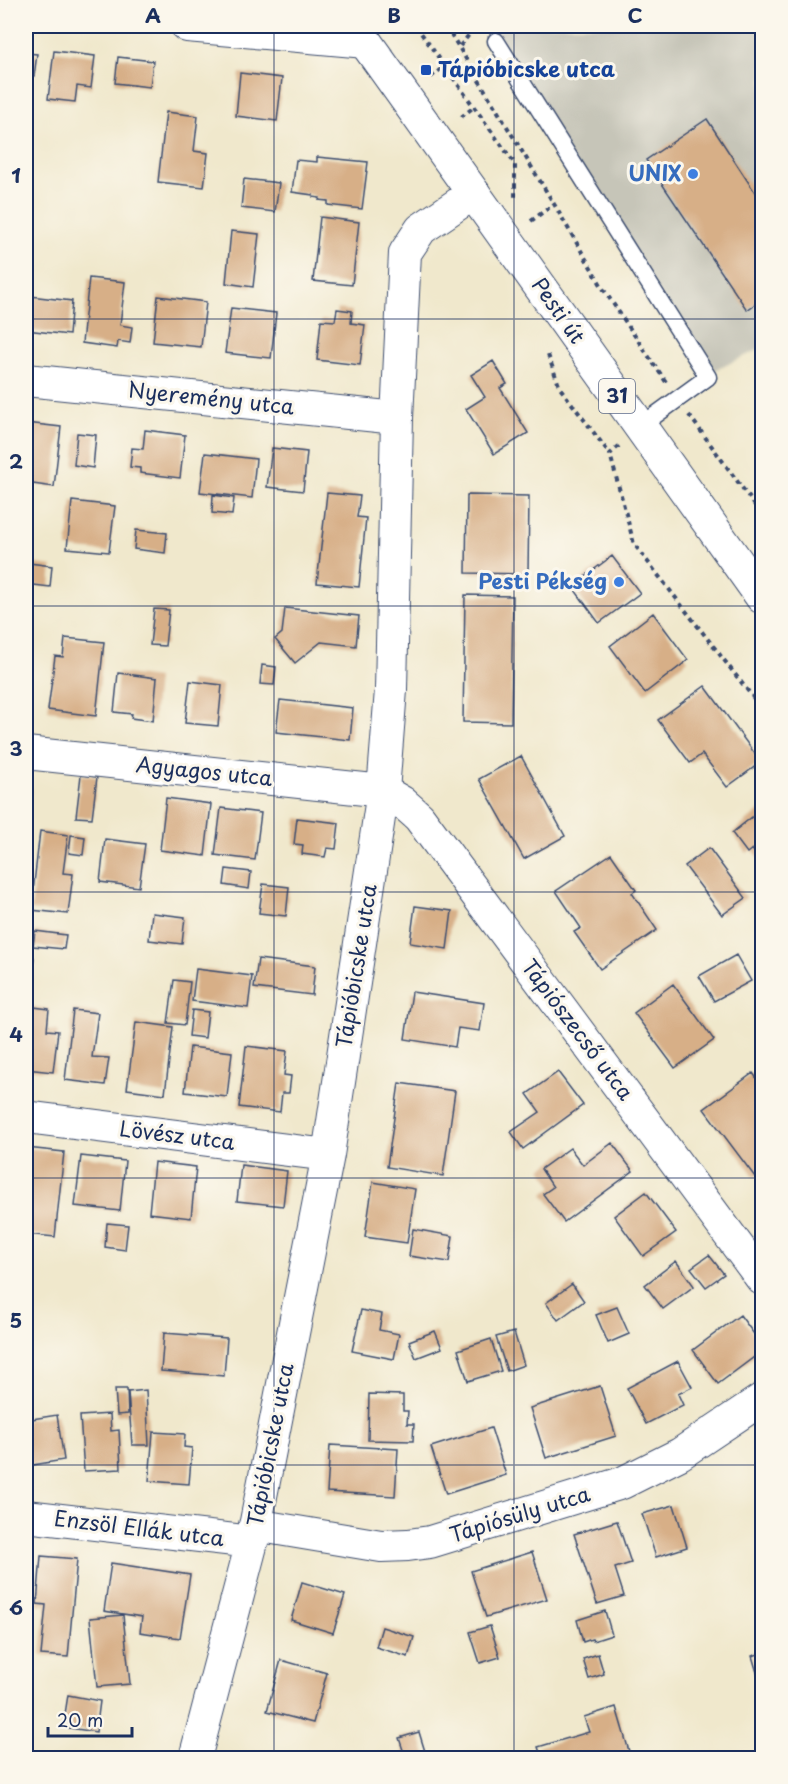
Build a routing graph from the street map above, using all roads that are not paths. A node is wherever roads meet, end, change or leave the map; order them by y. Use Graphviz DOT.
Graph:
graph roads {
  1 [pos="187,26"];
  2 [pos="360,34"];
  3 [pos="496,41"];
  4 [pos="474,193"];
  5 [pos="26,380"];
  6 [pos="397,418"];
  7 [pos="639,427"];
  8 [pos="762,597"];
  9 [pos="26,753"];
  10 [pos="383,791"];
  11 [pos="26,1117"];
  12 [pos="328,1155"];
  13 [pos="762,1279"];
  14 [pos="762,1399"];
  15 [pos="26,1516"];
  16 [pos="254,1533"];
  17 [pos="195,1758"];
  1 -- 2 [label="street"];
  2 -- 4 [label="main road, Pesti út / 31"];
  3 -- 7 [label="lane"];
  4 -- 6 [label="street, Tápióbicske utca"];
  4 -- 7 [label="main road, Pesti út / 31"];
  5 -- 6 [label="street, Nyeremény utca"];
  6 -- 10 [label="street, Tápióbicske utca"];
  7 -- 8 [label="main road, Pesti út / 31"];
  9 -- 10 [label="street, Agyagos utca"];
  10 -- 12 [label="street, Tápióbicske utca"];
  10 -- 13 [label="street, Tápiószecső utca"];
  11 -- 12 [label="street, Lövész utca"];
  12 -- 16 [label="street, Tápióbicske utca"];
  14 -- 16 [label="street, Tápiósüly utca"];
  15 -- 16 [label="street, Enzsöl Ellák utca"];
  16 -- 17 [label="street, Tápióbicske utca"];
}
